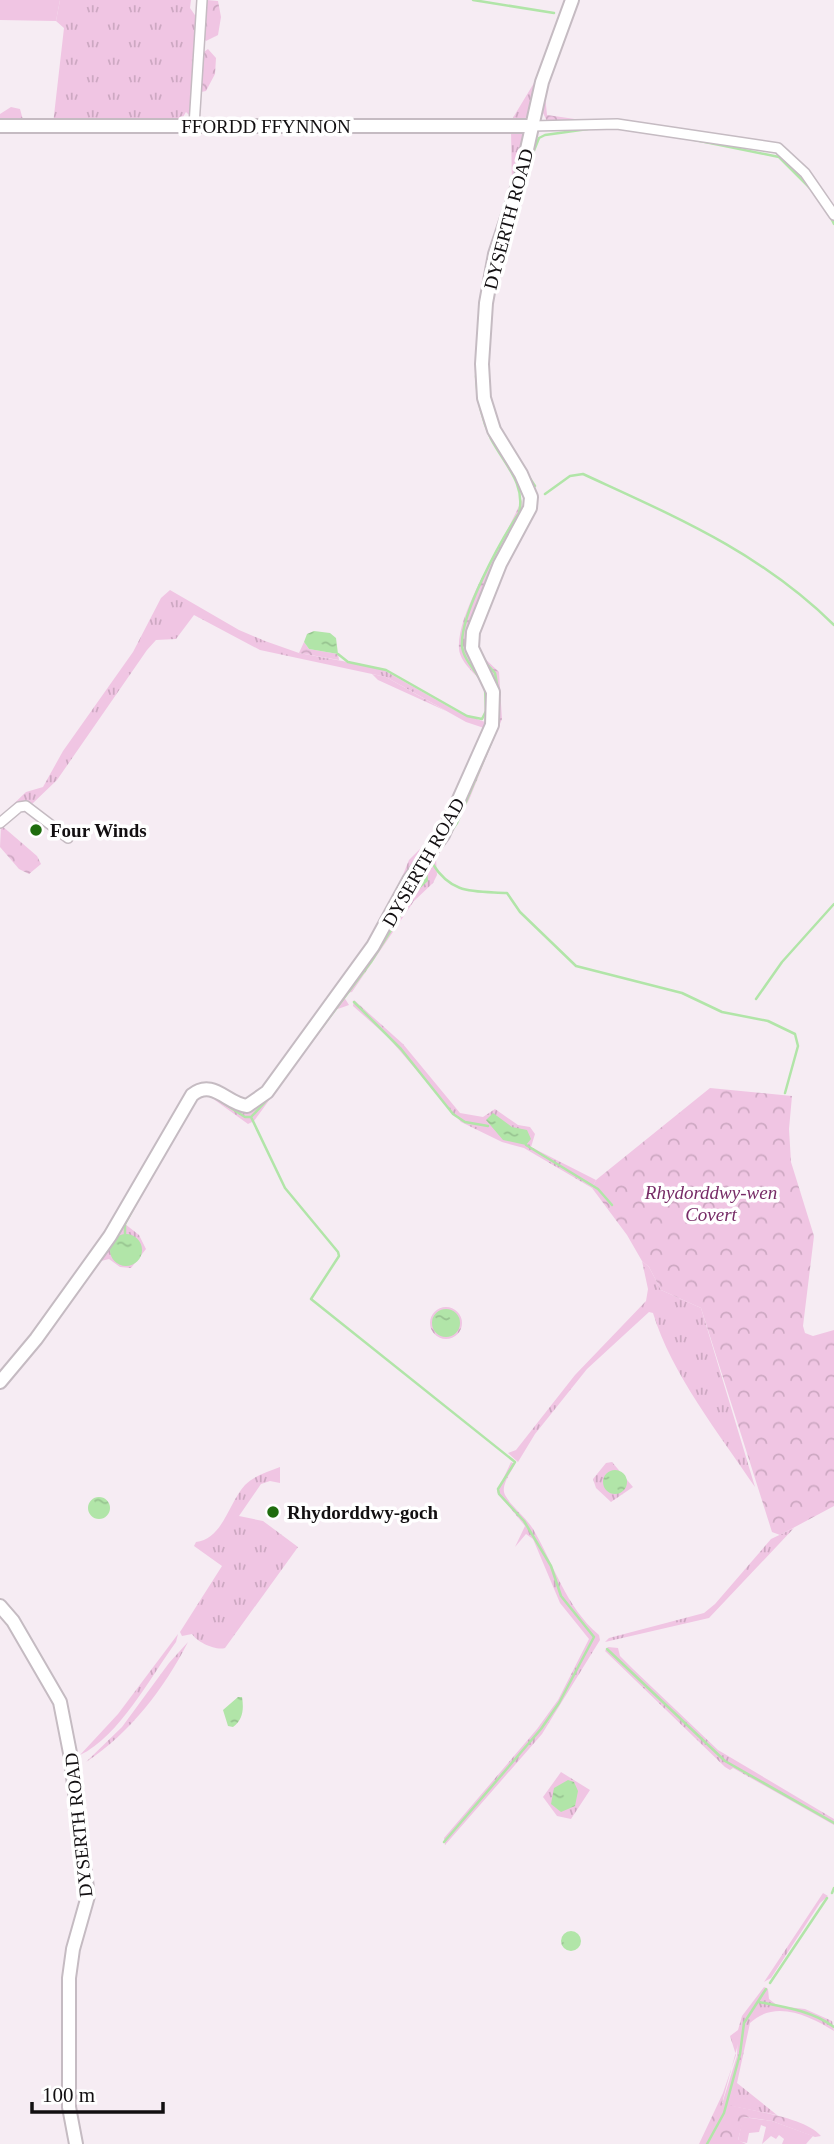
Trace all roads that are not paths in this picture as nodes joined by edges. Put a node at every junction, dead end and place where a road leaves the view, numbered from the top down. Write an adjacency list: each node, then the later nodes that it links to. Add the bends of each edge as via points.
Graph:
1 (202, 0): 4 (street)
2 (572, 0): 5 (main road, DYSERTH ROAD, via 542,82)
3 (0, 126): 4 (main road, FFORDD FFYNNON)
4 (194, 126): 5 (main road, FFORDD FFYNNON)
5 (532, 126): 6 (street, via 626,124 778,148 805,173); 9 (main road, DYSERTH ROAD, via 522,176 495,254 482,364 488,414 531,497 473,632 471,648 489,681 493,708 492,725 474,771 443,835 408,880 373,946 267,1092 247,1107 212,1089 192,1095 104,1246)
6 (834, 215)
7 (0, 823): 8 (street, via 26,806)
8 (68, 838)
9 (0, 1382)
10 (0, 1606): 11 (main road, DYSERTH ROAD, via 60,1702 71,1753 88,1896 69,1978 69,2107)
11 (76, 2144)

